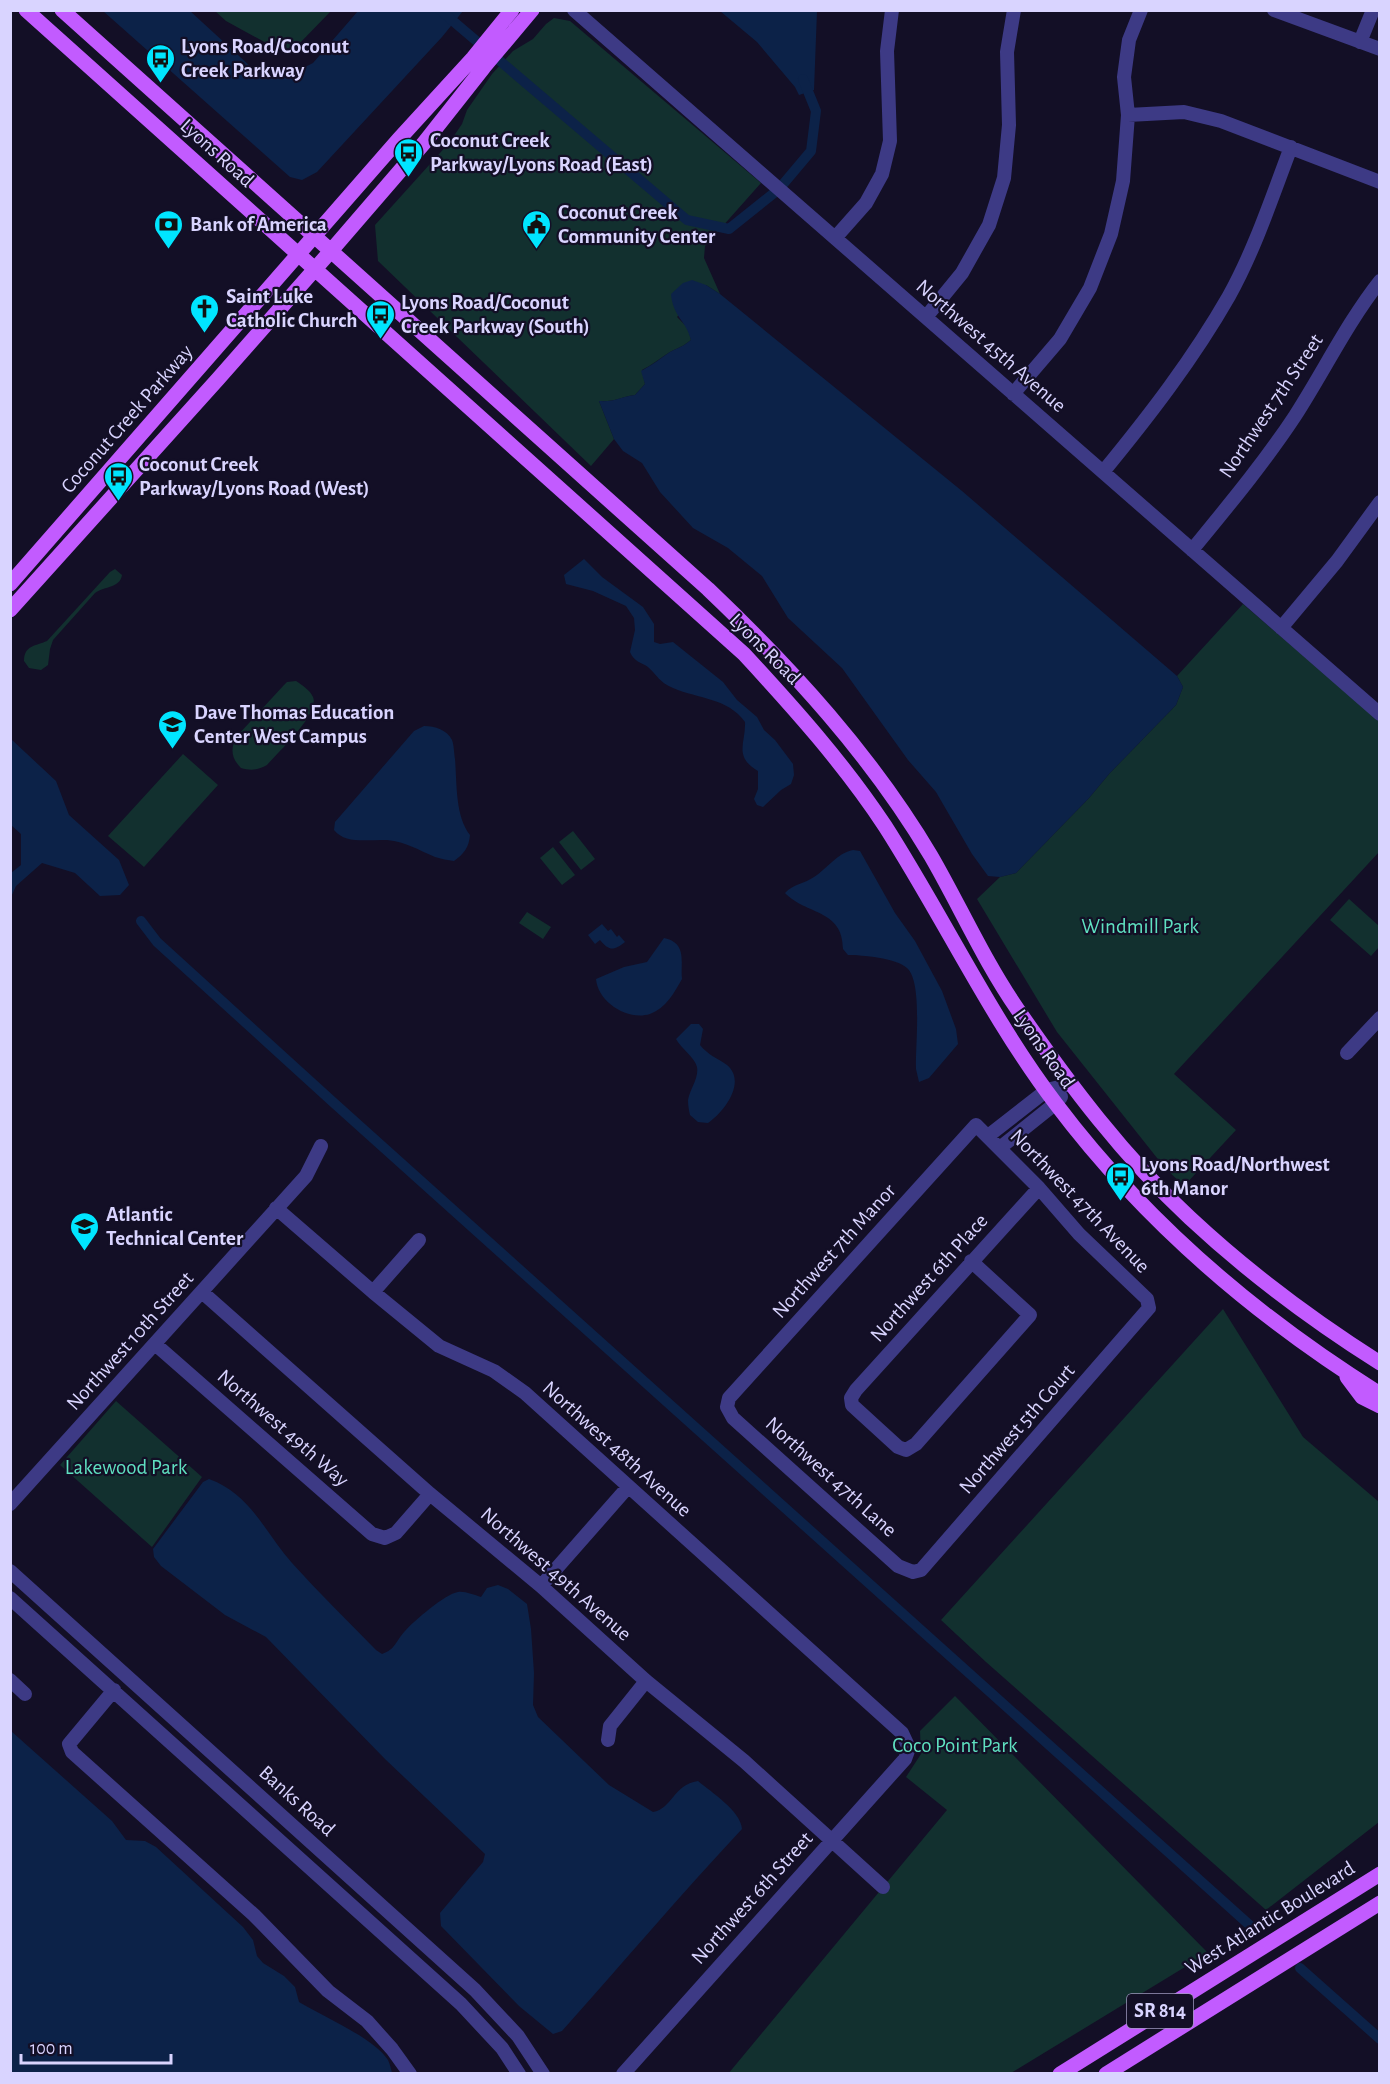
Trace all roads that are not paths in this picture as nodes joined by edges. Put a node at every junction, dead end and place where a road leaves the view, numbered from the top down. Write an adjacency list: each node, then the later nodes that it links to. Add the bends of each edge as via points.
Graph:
1 (27, 10): 21 (main road, Lyons Road)
2 (62, 10): 18 (main road, Lyons Road)
3 (512, 10): 11 (main road, Coconut Creek Parkway)
4 (532, 10): 11 (main road, Coconut Creek Parkway)
5 (574, 10): 19 (street, Northwest 45th Avenue)
6 (892, 10): 19 (street, via 887,51 890,141 882,174 866,203)
7 (1014, 10): 24 (street, via 1007,52 1009,125 1004,178 989,225 962,273)
8 (1141, 10): 15 (street, via 1129,40 1124,77)
9 (1274, 10): 12 (street)
10 (1373, 10): 12 (street)
11 (501, 35): 14 (main road, Coconut Creek Parkway)
12 (1360, 42): 13 (street)
13 (1380, 50)
14 (478, 62): 18 (main road, Coconut Creek Parkway, via 399,139); 20 (main road, Coconut Creek Parkway, via 424,142)
15 (1128, 114): 16 (street, via 1184,112); 25 (street, via 1123,181 1111,234 1090,288 1060,339)
16 (1291, 147): 17 (street); 26 (street, via 1264,220 1230,294 1159,404)
17 (1380, 182)
18 (314, 237): 20 (main road, Lyons Road); 21 (main road, Coconut Creek Parkway)
19 (835, 238): 24 (street, Northwest 45th Avenue)
20 (330, 252): 22 (main road, Coconut Creek Parkway); 35 (main road, Lyons Road, via 708,589 810,692 864,757 905,816 1016,1007)
21 (299, 254): 22 (main road, Lyons Road); 29 (main road, Coconut Creek Parkway)
22 (315, 268): 30 (main road, Coconut Creek Parkway); 36 (main road, Lyons Road, via 744,654 786,699 883,824 993,1013)
23 (1380, 280): 28 (street, Northwest 7th Street, via 1256,472)
24 (926, 317): 25 (street, Northwest 45th Avenue)
25 (1013, 394): 26 (street, Northwest 45th Avenue)
26 (1103, 472): 28 (street, Northwest 45th Avenue)
27 (1380, 502): 31 (street)
28 (1192, 550): 31 (street, Northwest 45th Avenue)
29 (10, 584)
30 (10, 610)
31 (1281, 628): 32 (street, Northwest 45th Avenue)
32 (1380, 714)
33 (1380, 1018): 34 (street)
34 (1347, 1053)
35 (1071, 1084): 36 (street); 49 (main road, Lyons Road, via 1129,1155 1189,1217 1260,1280)
36 (1051, 1097): 38 (street); 40 (street); 50 (main road, Lyons Road, via 1116,1177 1198,1260 1266,1316)
37 (976, 1125): 38 (street, Northwest 47th Avenue); 53 (street, Northwest 7th Manor, via 729,1398)
38 (988, 1136): 40 (street, Northwest 47th Avenue)
39 (321, 1146): 42 (street, Northwest 10th Street, via 306,1176)
40 (1001, 1148): 41 (street, Northwest 47th Avenue)
41 (1040, 1188): 44 (street, Northwest 6th Place); 47 (street, Northwest 47th Avenue, via 1079,1234 1147,1299)
42 (276, 1208): 45 (street, Northwest 10th Street); 46 (street, Northwest 48th Avenue)
43 (419, 1240): 46 (street)
44 (971, 1261): 44 (street, Northwest 6th Place, via 1030,1315 916,1444 906,1450 898,1448 852,1406 851,1398)
45 (202, 1292): 48 (street, Northwest 10th Street); 55 (street, Northwest 49th Avenue)
46 (373, 1292): 54 (street, Northwest 48th Avenue, via 440,1346 494,1371 525,1393)
47 (1149, 1308): 58 (street, Northwest 5th Court, via 921,1570)
48 (155, 1344): 55 (street, Northwest 49th Way, via 372,1534 385,1538 396,1533); 56 (street, Northwest 10th Street)
49 (1380, 1364)
50 (1344, 1372): 51 (main road, Lyons Road); 52 (main road, via 1362,1397)
51 (1380, 1394)
52 (1380, 1406)
53 (727, 1407): 58 (street, Northwest 47th Lane, via 733,1418 898,1566)
54 (628, 1487): 59 (street); 66 (street, Northwest 48th Avenue, via 902,1733)
55 (429, 1494): 59 (street, Northwest 49th Avenue)
56 (10, 1504)
57 (10, 1571): 74 (street, Banks Road, via 420,1939)
58 (913, 1572)
59 (541, 1586): 62 (street, Northwest 49th Avenue)
60 (10, 1598): 63 (street, Banks Road)
61 (10, 1680): 64 (street)
62 (646, 1681): 65 (street, via 610,1726); 67 (street, Northwest 49th Avenue, via 744,1761)
63 (114, 1690): 72 (street, Banks Road); 75 (street, via 69,1744 72,1752 254,1915 328,1991 367,2021)
64 (25, 1694)
65 (608, 1740)
66 (909, 1748): 67 (street, Northwest 6th Street, via 904,1759)
67 (832, 1841): 69 (street, Northwest 49th Avenue); 78 (street, Northwest 6th Street)
68 (1380, 1874): 71 (main road, West Atlantic Boulevard / SR 814)
69 (882, 1887)
70 (1380, 1903): 73 (main road, SR 814)
71 (1236, 1964): 73 (main road); 79 (main road, West Atlantic Boulevard / SR 814)
72 (421, 1967): 74 (street, via 434,1964); 76 (street, Banks Road, via 461,2004)
73 (1249, 1984): 80 (main road, SR 814)
74 (508, 2026): 77 (street, Banks Road)
75 (410, 2073)
76 (519, 2073)
77 (543, 2073)
78 (623, 2073)
79 (1060, 2073)
80 (1106, 2073)

